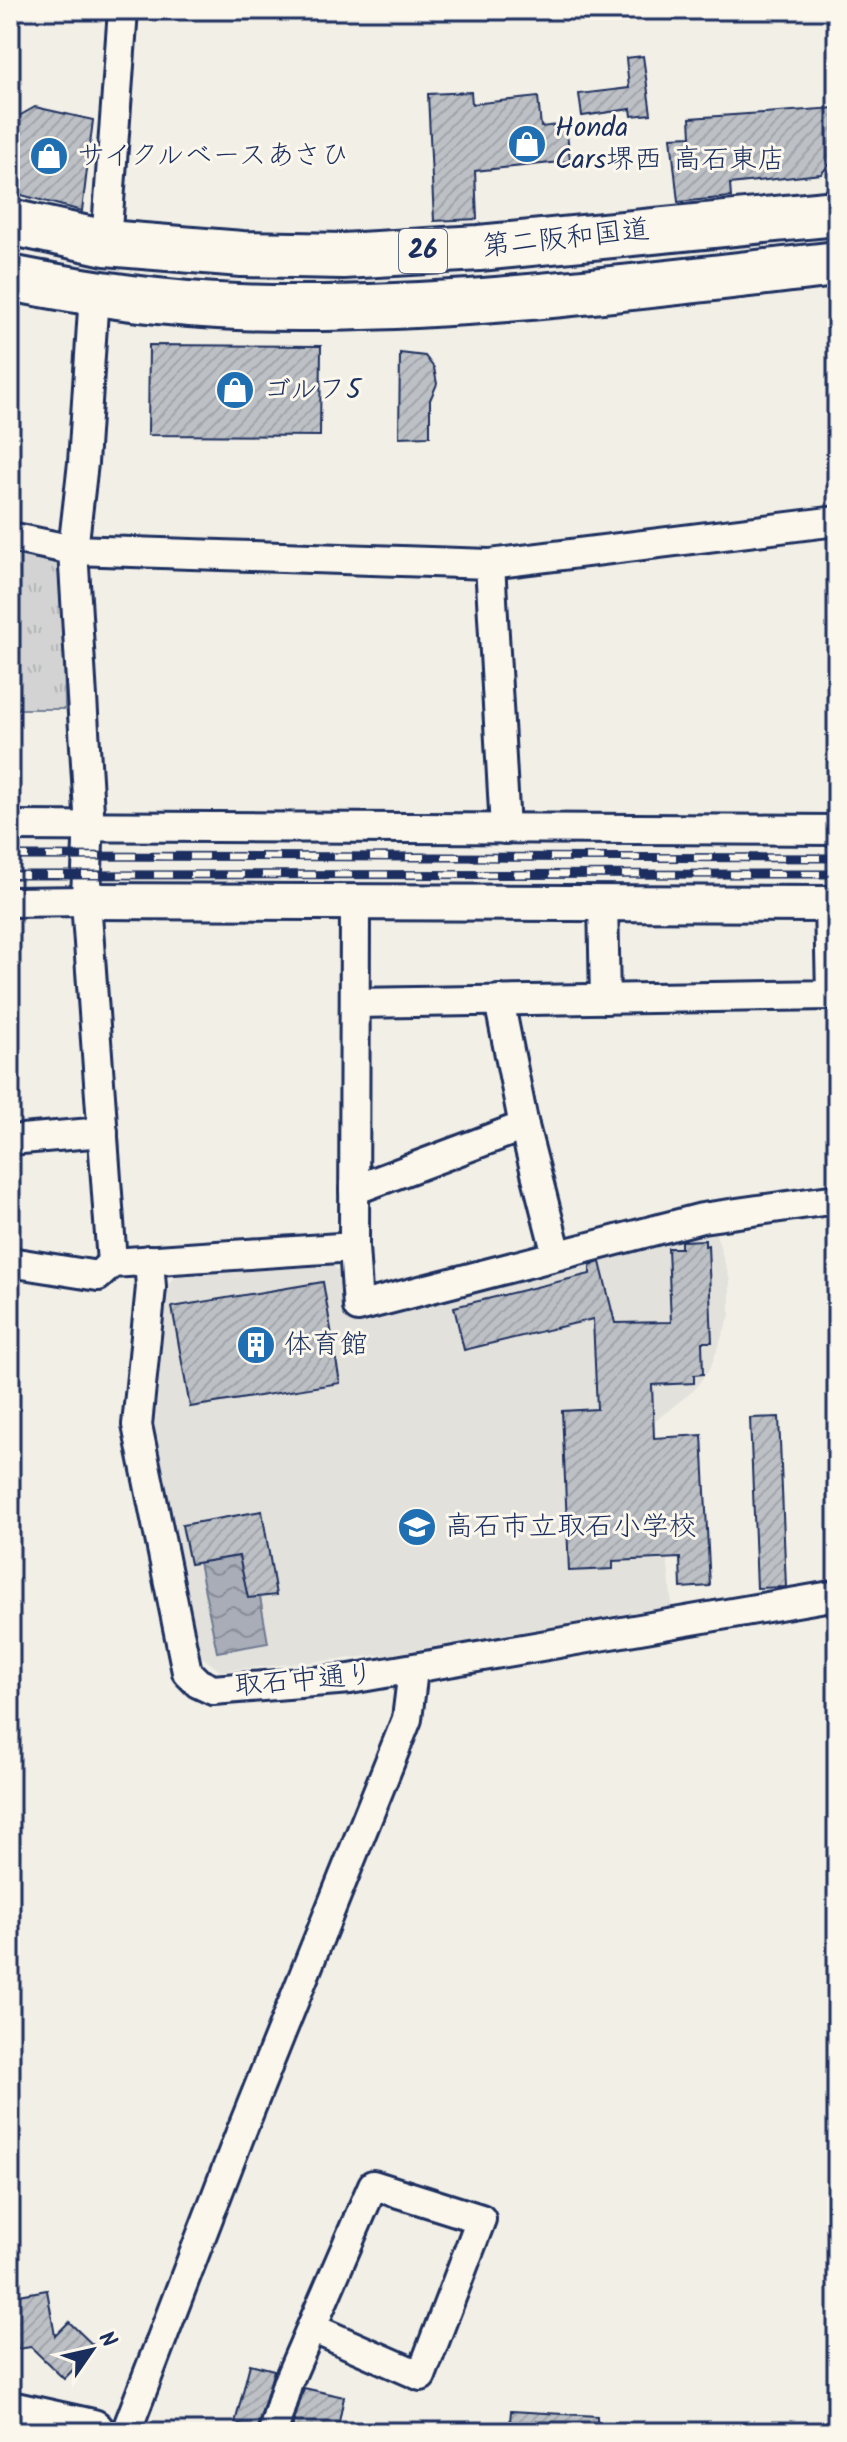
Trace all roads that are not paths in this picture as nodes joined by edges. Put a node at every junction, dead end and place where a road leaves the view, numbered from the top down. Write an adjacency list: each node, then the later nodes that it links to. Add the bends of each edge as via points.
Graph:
1 (123, 10): 4 (street)
2 (837, 213): 4 (main road, 第二阪和国道 / 26, via 343,256)
3 (10, 222): 4 (main road, 第二阪和国道 / 26)
4 (106, 243)
5 (837, 264): 7 (main road, 第二阪和国道 / 26, via 485,300 341,308 237,307)
6 (10, 278): 7 (main road, 第二阪和国道 / 26)
7 (94, 294): 10 (street)
8 (837, 521): 11 (street)
9 (10, 537): 10 (street)
10 (73, 550): 11 (street); 13 (street)
11 (490, 564): 14 (street)
12 (10, 826): 13 (street)
13 (86, 827): 14 (street); 17 (street)
14 (505, 829): 15 (street)
15 (837, 830)
16 (355, 900): 17 (street); 19 (street); 23 (street)
17 (86, 901): 18 (street); 25 (street)
18 (10, 902)
19 (603, 902): 20 (street); 21 (street)
20 (833, 904): 21 (street, via 831,995)
21 (605, 999): 22 (street)
22 (499, 1000): 23 (street); 24 (street)
23 (355, 1003): 27 (street)
24 (524, 1126): 27 (street); 30 (street)
25 (103, 1132): 26 (street); 33 (street)
26 (10, 1140)
27 (354, 1190): 29 (street)
28 (837, 1199): 30 (street, via 702,1218)
29 (354, 1247): 30 (street, via 358,1307); 31 (street)
30 (557, 1255)
31 (149, 1260): 33 (street); 35 (street, 取石中通り, via 137,1425 187,1672 213,1690)
32 (10, 1262): 33 (street, via 98,1276)
33 (112, 1263)
34 (837, 1595): 35 (street, 取石中通り, via 452,1659)
35 (413, 1670): 39 (street, via 407,1719)
36 (312, 2328): 36 (street, via 421,2376 481,2219 373,2185); 40 (street)
37 (10, 2414): 38 (main road)
38 (92, 2432)
39 (126, 2432)
40 (273, 2432)

